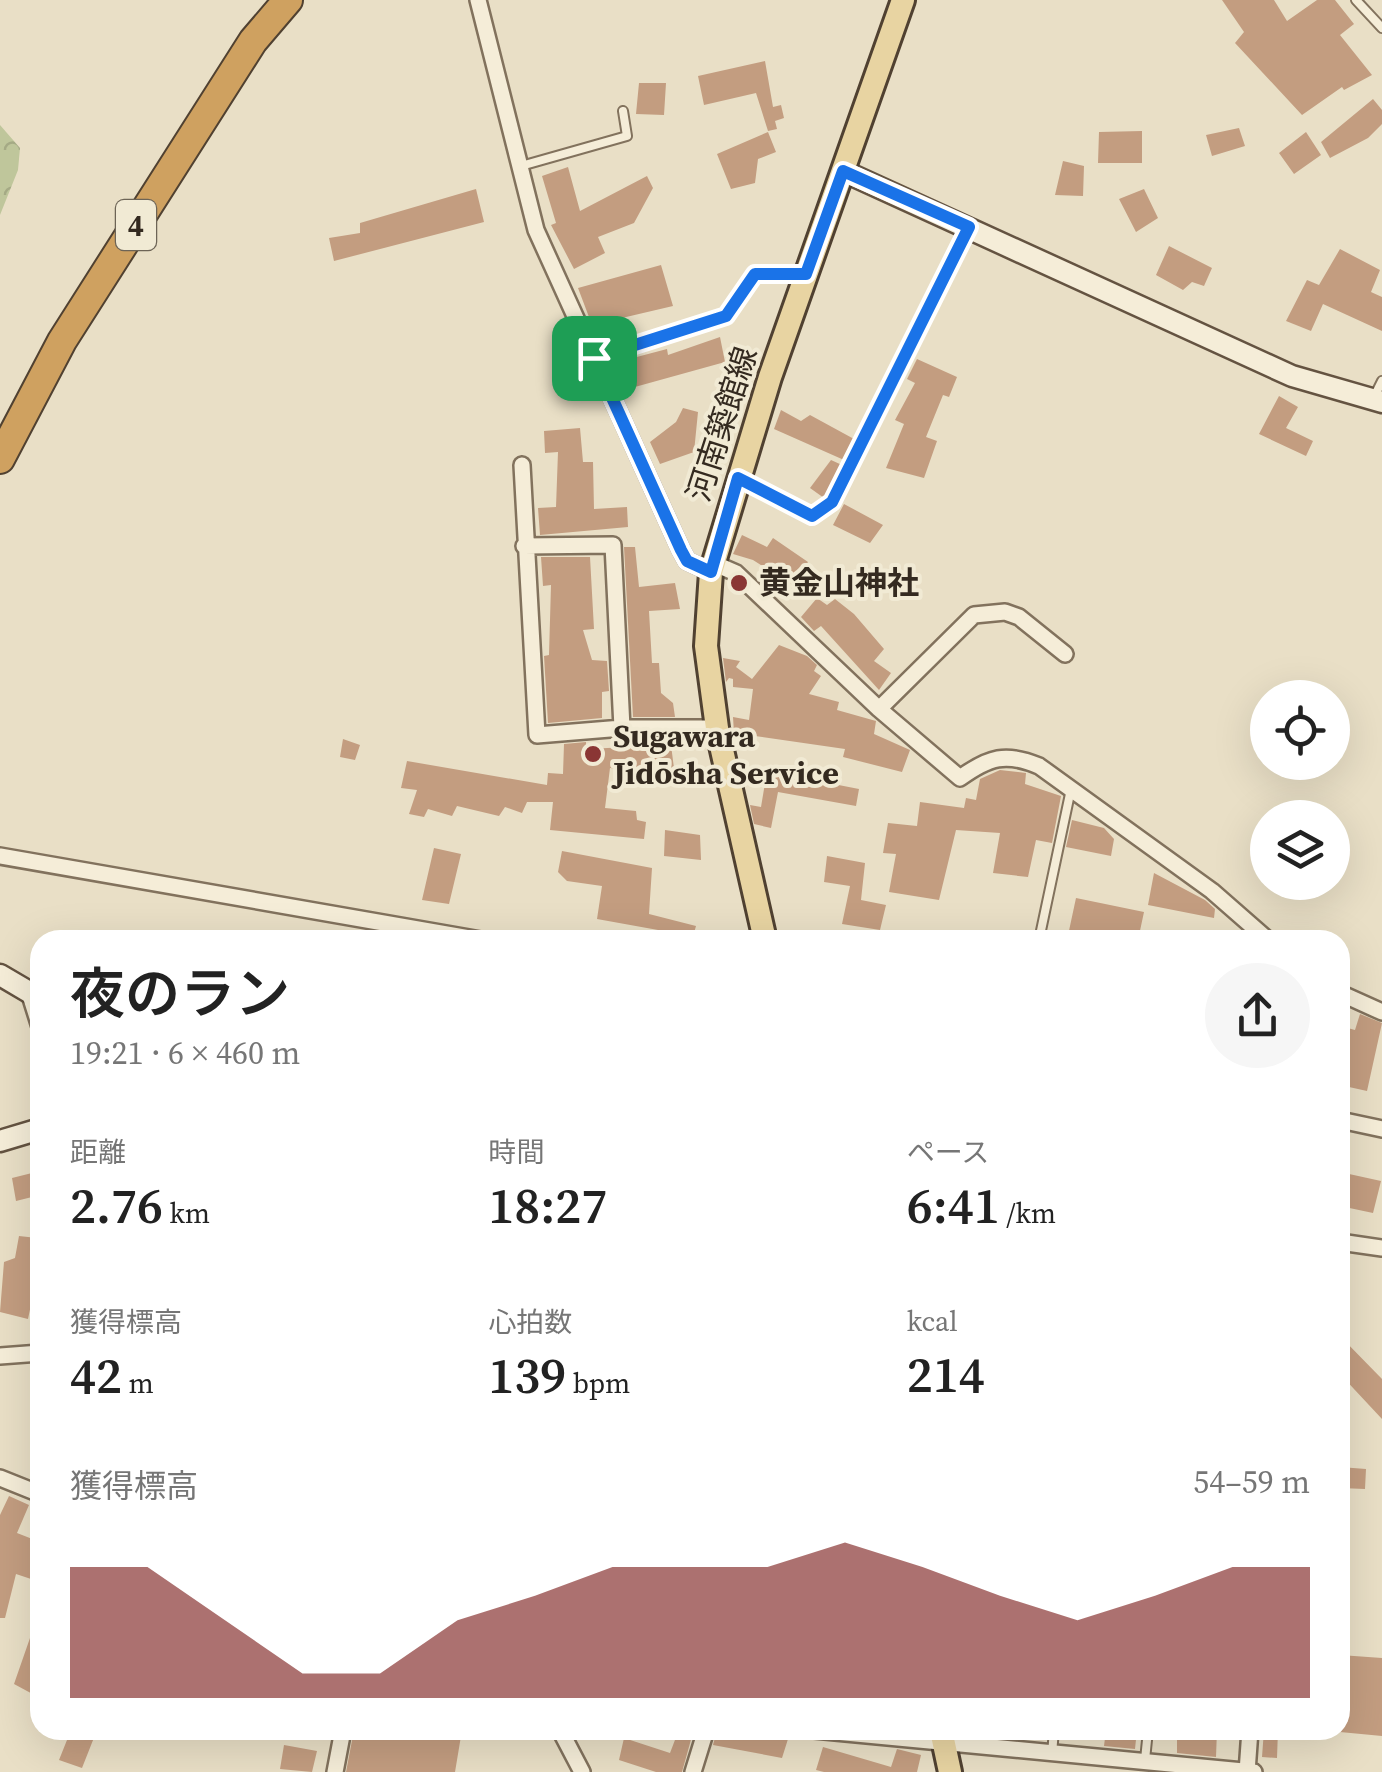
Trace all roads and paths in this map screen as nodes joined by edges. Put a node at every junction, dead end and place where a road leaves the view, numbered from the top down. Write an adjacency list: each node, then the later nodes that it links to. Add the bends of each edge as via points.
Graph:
1 (288, 0): 13 (highway, 4, via 253,41 62,341)
2 (478, 0): 7 (street)
3 (903, 0): 8 (main road, 河南築館線)
4 (1356, 0): 5 (lane)
5 (1382, 28)
6 (623, 111): 7 (lane, via 627,136)
7 (520, 166): 11 (street, via 536,230)
8 (843, 171): 9 (street); 10 (main road, 河南築館線)
9 (969, 227): 12 (street, via 1292,376); 15 (lane, via 832,502 812,516)
10 (806, 274): 11 (lane, via 755,274 726,316); 15 (main road, 河南築館線)
11 (594, 358): 17 (street, via 687,561)
12 (1379, 394)
13 (0, 459)
14 (522, 465): 16 (street)
15 (738, 478): 17 (main road, 河南築館線)
16 (524, 546): 20 (street, via 613,545); 20 (street, via 537,735)
17 (712, 568): 19 (street, via 736,573); 21 (main road, 河南築館線, via 706,646)
18 (1065, 654): 19 (street, via 1019,617 974,615)
19 (879, 708): 22 (street, via 960,778 987,758 1014,756)
20 (622, 728): 21 (street)
21 (717, 728): 25 (main road, 河南築館線)
22 (1071, 790): 26 (lane); 27 (street)
23 (0, 856): 24 (street)
24 (384, 930)
25 (763, 930)
26 (1041, 930)
27 (1257, 930)
28 (0, 974): 29 (street)
29 (29, 992): 30 (street)
30 (30, 995)
31 (1350, 998): 32 (street)
32 (1382, 1012)
33 (1350, 1122): 34 (street)
34 (1382, 1128)
35 (30, 1131): 36 (street)
36 (0, 1140)
37 (1350, 1243): 38 (street)
38 (1382, 1248)
39 (30, 1353): 40 (street)
40 (0, 1356)
41 (0, 1478): 42 (street)
42 (30, 1490)
43 (341, 1740): 53 (street)
44 (565, 1740): 54 (street)
45 (703, 1740): 55 (street)
46 (944, 1740): 56 (main road)
47 (962, 1740): 51 (street)
48 (1053, 1740): 51 (lane)
49 (1147, 1740): 52 (lane)
50 (1250, 1740): 57 (street)
51 (1052, 1754): 52 (street)
52 (1144, 1762): 57 (street)
53 (335, 1772)
54 (582, 1772)
55 (693, 1772)
56 (950, 1772)
57 (1250, 1772)

